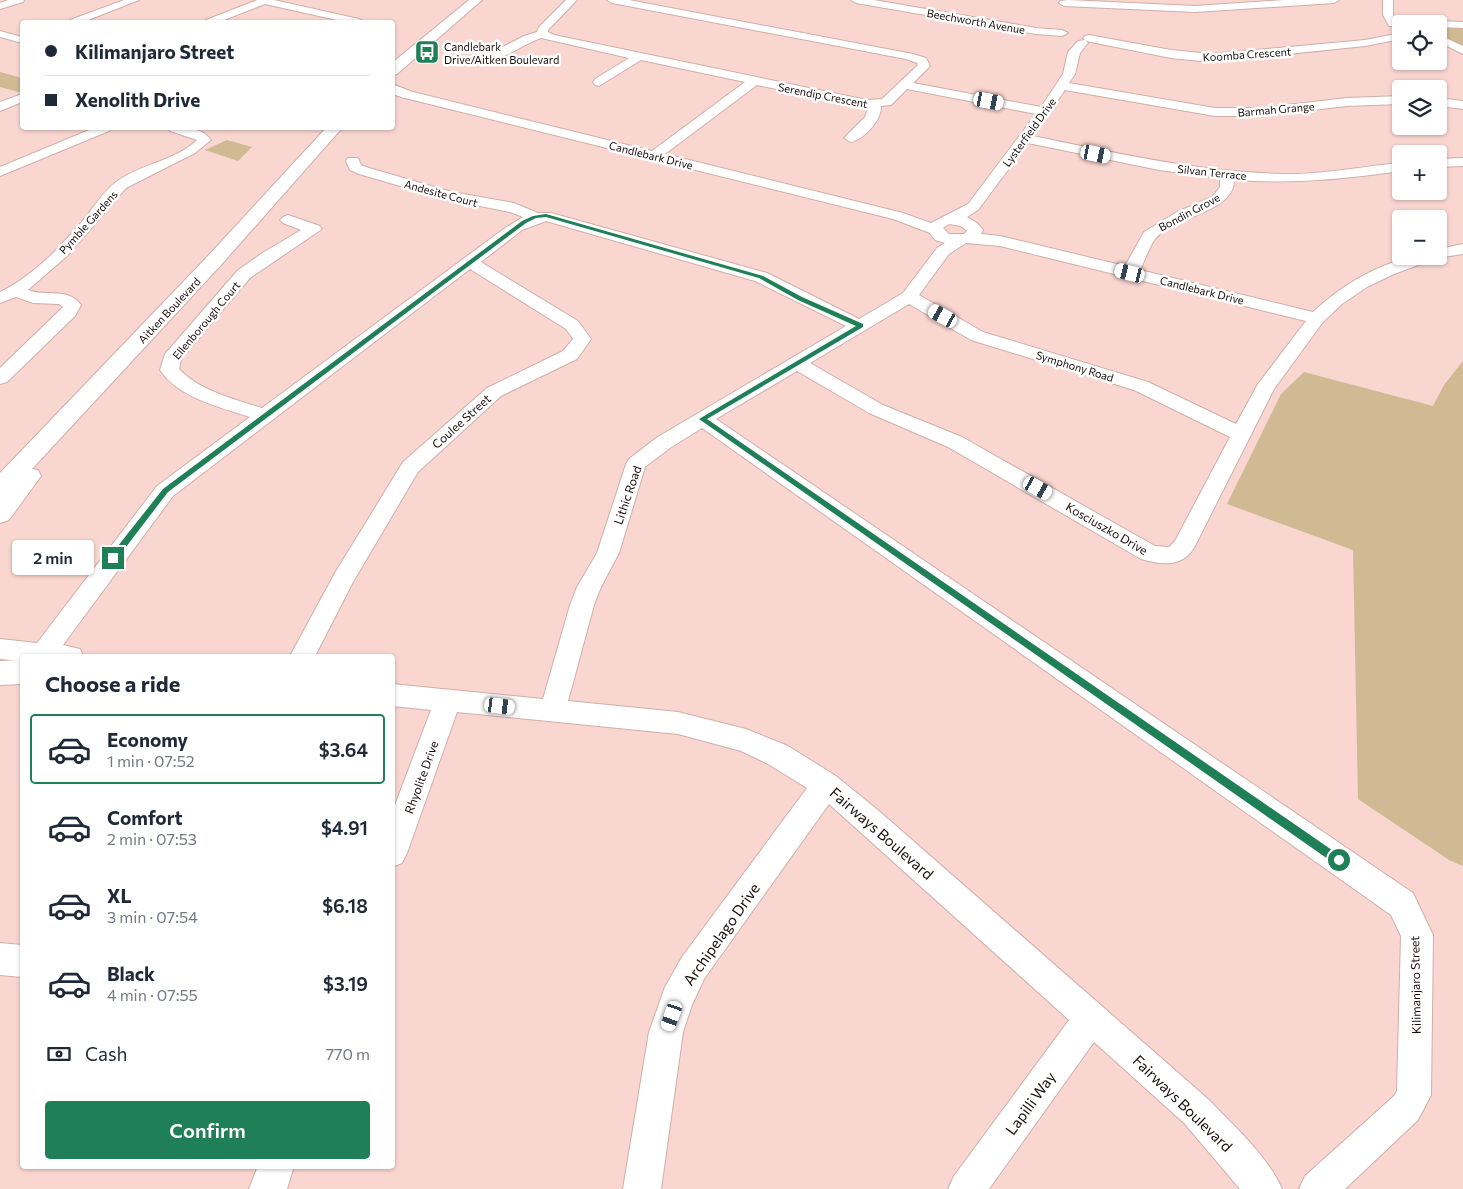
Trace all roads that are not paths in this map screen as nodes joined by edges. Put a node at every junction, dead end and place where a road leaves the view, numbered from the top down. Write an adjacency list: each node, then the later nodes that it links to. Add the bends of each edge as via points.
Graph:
1 (19, 0): 11 (street)
2 (134, 0): 12 (street)
3 (476, 0): 18 (main road)
4 (572, 0): 21 (street, via 543,29)
5 (612, 0): 32 (street, Serendip Crescent, via 922,61 924,66)
6 (856, 0): 22 (street, Beechworth Avenue)
7 (1334, 0): 9 (street, via 1195,9)
8 (265, 1): 13 (street); 14 (street)
9 (1063, 2): 22 (street)
10 (1386, 3): 15 (street)
11 (0, 6)
12 (79, 20)
13 (215, 20)
14 (350, 20)
15 (1392, 21)
16 (1447, 25): 17 (street)
17 (1463, 25)
18 (438, 30): 28 (main road); 29 (main road, via 419,54)
19 (1392, 32): 22 (street, Koomba Crescent, via 1365,43 1211,58 1171,54)
20 (0, 34): 23 (street)
21 (542, 34): 26 (street, Serendip Crescent); 27 (street)
22 (1074, 35): 33 (street, Lysterfield Drive, via 1070,69)
23 (20, 39)
24 (1447, 43): 25 (street)
25 (1463, 51)
26 (638, 57): 30 (street, Serendip Crescent); 31 (street)
27 (491, 58)
28 (395, 68)
29 (395, 75)
30 (754, 81): 38 (street, Serendip Crescent); 47 (street)
31 (599, 82)
32 (904, 85): 38 (street, Serendip Crescent, via 886,102); 41 (street)
33 (1062, 86): 36 (street, Barmah Grange, via 1216,112 1262,112); 41 (street, Lysterfield Drive)
34 (397, 92): 47 (street, Candlebark Drive)
35 (20, 99): 40 (street)
36 (1392, 100)
37 (1447, 103): 39 (street)
38 (874, 105): 45 (street, via 874,116)
39 (1463, 105)
40 (0, 107)
41 (1044, 112): 46 (street, Lysterfield Drive)
42 (99, 130): 52 (street)
43 (182, 130): 64 (street, Pymble Gardens, via 200,135 204,140 195,148 121,185 73,240)
44 (330, 130): 71 (main road, Aitken Boulevard, via 214,261)
45 (851, 138)
46 (1024, 138): 53 (street, Silvan Terrace, via 1154,165); 54 (street, Lysterfield Drive)
47 (654, 156): 57 (street, Candlebark Drive, via 898,216)
48 (353, 161): 55 (street, Andesite Court, via 355,167 364,171 450,196 514,208)
49 (1463, 162): 50 (street)
50 (1447, 163)
51 (1392, 168): 53 (street, Silvan Terrace, via 1295,178)
52 (0, 172)
53 (1227, 175): 63 (street, Bondin Grove, via 1227,188 1217,200 1174,219 1150,235)
54 (973, 207): 57 (street, Lysterfield Drive); 58 (street, Lysterfield Drive)
55 (535, 217): 61 (street); 67 (street, Andesite Court, via 546,216 761,277)
56 (288, 220): 70 (street, Ellenborough Court, via 314,229 244,274 172,358 169,370 175,378 196,390)
57 (942, 231): 58 (street, Lithic Road); 58 (street, Candlebark Drive); 65 (street, Lithic Road)
58 (968, 233): 63 (street, Candlebark Drive)
59 (1463, 249): 60 (street)
60 (1447, 252)
61 (470, 262): 70 (street); 79 (street, Coulee Street, via 572,325 582,339 570,355 494,392 410,468 343,579)
62 (1403, 265): 66 (street, Kosciuszko Drive, via 1361,283)
63 (1130, 273): 66 (street, Candlebark Drive)
64 (8, 294): 69 (street, via 63,299 70,302 72,308)
65 (909, 298): 67 (street, Lithic Road); 73 (street, Symphony Road, via 977,336 1140,386)
66 (1317, 318): 73 (street, Kosciuszko Drive, via 1265,388)
67 (860, 326): 68 (street, Lithic Road)
68 (796, 363): 72 (street, Lithic Road); 73 (street, Kosciuszko Drive, via 876,409 955,442 1135,546 1165,556 1176,554 1184,546)
69 (0, 378)
70 (265, 416): 77 (street, via 165,490)
71 (66, 418): 74 (main road, Aitken Boulevard); 75 (main road, via 37,465)
72 (702, 419): 86 (street, Lithic Road, via 636,464 608,553 582,605); 97 (street, Kilimanjaro Street, via 1402,904 1416,935 1414,1095 1406,1108)
73 (1240, 434)
74 (0, 488)
75 (0, 514)
76 (0, 649): 77 (street)
77 (44, 652): 78 (street)
78 (58, 654)
79 (304, 654)
80 (0, 669): 81 (street)
81 (20, 671)
82 (20, 671): 83 (main road)
83 (0, 673)
84 (395, 694): 85 (street, Fairways Boulevard)
85 (448, 700): 86 (street, Fairways Boulevard); 88 (street, Rhyolite Drive)
86 (552, 712): 87 (street, Fairways Boulevard, via 678,723 710,730 778,755)
87 (826, 785): 91 (street, Fairways Boulevard); 94 (street, Archipelago Drive, via 693,968 677,999 666,1032)
88 (395, 845)
89 (0, 959): 90 (street)
90 (20, 961)
91 (1092, 1017): 95 (street, Lapilli Way); 96 (street, Fairways Boulevard, via 1196,1111)
92 (275, 1169): 93 (street)
93 (268, 1189)
94 (642, 1189)
95 (967, 1189)
96 (1263, 1189)
97 (1318, 1189)

